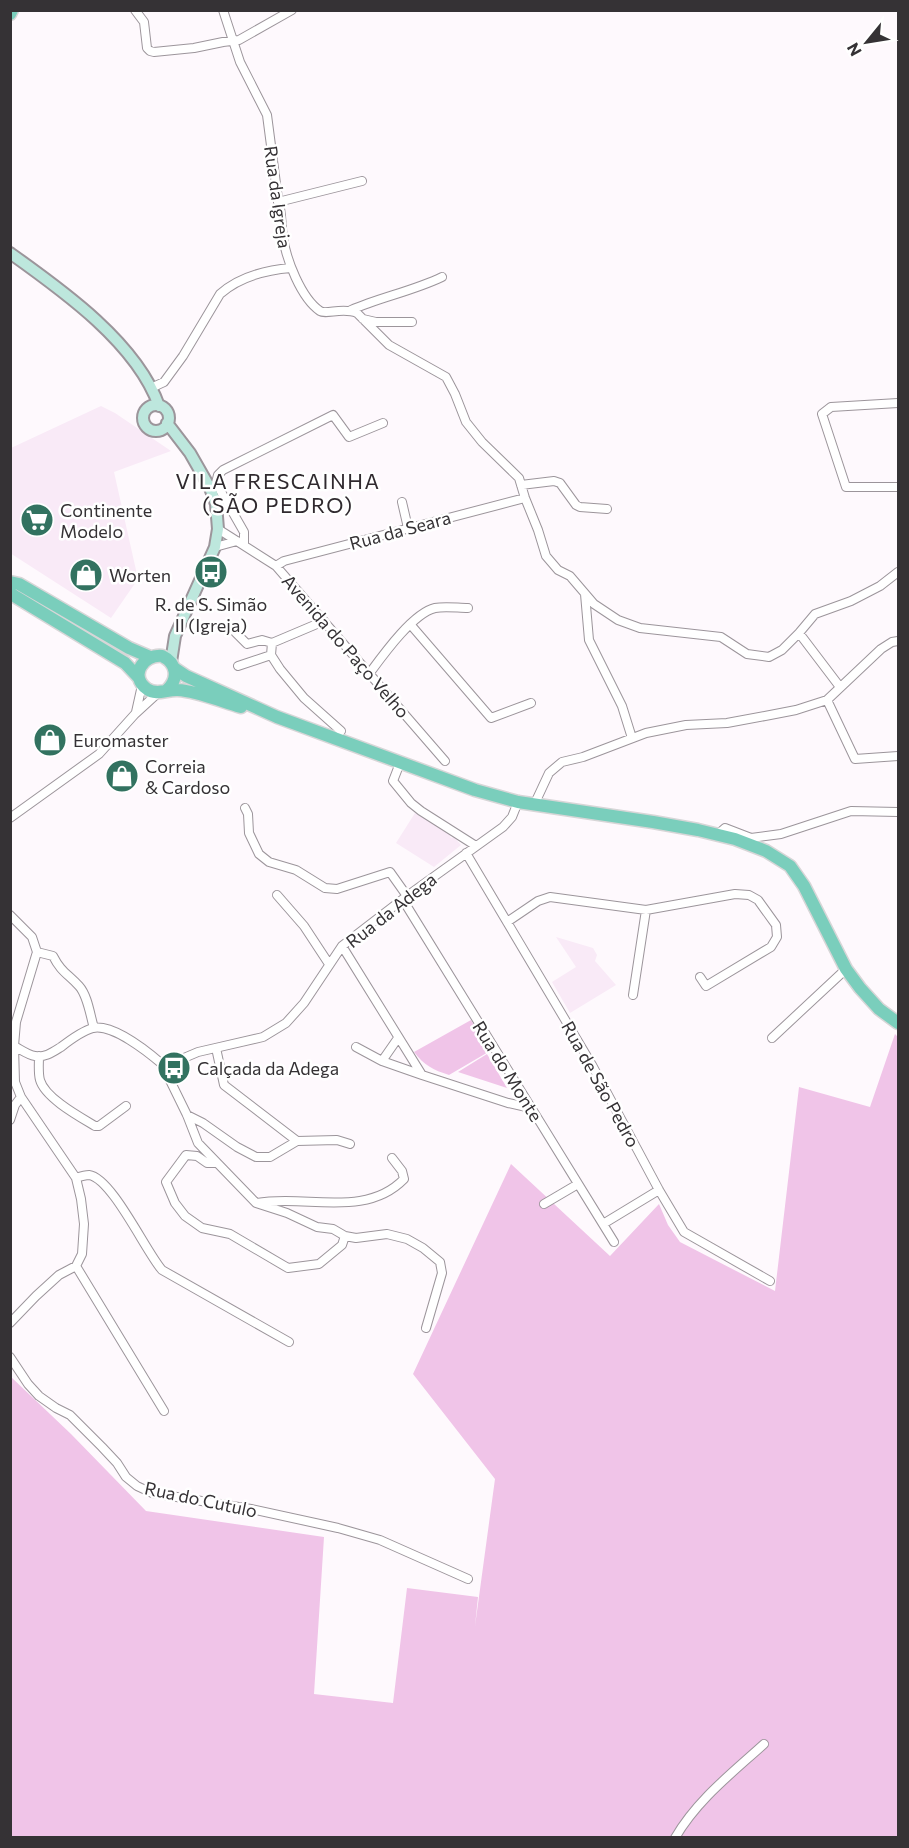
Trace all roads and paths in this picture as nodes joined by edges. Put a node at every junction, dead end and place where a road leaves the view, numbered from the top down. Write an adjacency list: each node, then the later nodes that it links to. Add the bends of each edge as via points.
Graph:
1 (135, 10): 4 (street, via 144,22 150,51)
2 (223, 10): 4 (street, Rua da Igreja)
3 (292, 10): 4 (street)
4 (234, 41): 6 (street, Rua da Igreja, via 240,62 267,115)
5 (362, 181): 6 (street)
6 (278, 202): 8 (street, Rua da Igreja)
7 (10, 253): 13 (main road, via 57,286 109,333)
8 (291, 268): 10 (street, via 321,312); 13 (street, Rua da Igreja, via 258,273 228,286 164,382)
9 (442, 277): 10 (street)
10 (351, 310): 11 (street)
11 (362, 318): 12 (street); 20 (street, via 389,345 446,377 466,422 519,478)
12 (412, 322)
13 (151, 388): 15 (main road)
14 (898, 403): 21 (street, via 831,407 822,414 846,487)
15 (153, 407): 16 (main road, via 167,412); 18 (main road, via 143,415 144,423)
16 (167, 423): 18 (main road); 19 (main road)
17 (383, 423): 27 (street, via 348,437 333,415 223,470 216,483 244,532)
18 (158, 430): 19 (main road)
19 (181, 439): 26 (main road, via 210,488)
20 (521, 485): 22 (street); 24 (street, via 554,481 560,483 576,505)
21 (898, 487)
22 (525, 498): 25 (street, Rua da Seara); 32 (street, via 546,556)
23 (402, 502): 25 (street)
24 (607, 509)
25 (408, 528): 29 (street, Rua da Seara)
26 (218, 529): 27 (street, Avenida do Paço Velho); 28 (main road)
27 (240, 543): 28 (street); 29 (street, Avenida do Paço Velho)
28 (215, 547): 38 (main road)
29 (276, 566): 34 (street, Avenida do Paço Velho)
30 (898, 572): 37 (street, via 852,601 815,614)
31 (13, 588): 42 (main road); 46 (main road, via 125,663)
32 (585, 594): 37 (street, via 618,620 640,628 721,637 747,654 758,656 769,657 782,650); 54 (street, via 589,640 622,706)
33 (468, 608): 35 (street, via 435,608)
34 (324, 621): 40 (street); 45 (street, Avenida do Paço Velho)
35 (410, 624): 45 (street); 50 (street, via 491,718)
36 (227, 629): 40 (street, via 247,644)
37 (800, 633): 47 (street)
38 (176, 636): 42 (main road); 43 (main road)
39 (898, 641): 47 (street, via 881,649)
40 (272, 642): 41 (street)
41 (271, 656): 44 (street); 53 (street, via 304,698)
42 (153, 657): 43 (main road, via 162,656); 46 (main road, via 141,666)
43 (173, 665): 48 (main road, via 175,680); 52 (main road, via 186,676)
44 (238, 666)
45 (369, 674): 56 (street, Avenida do Paço Velho)
46 (141, 682): 48 (main road, via 150,691); 51 (street)
47 (840, 687): 49 (street)
48 (163, 691): 51 (street); 52 (main road, via 181,690)
49 (827, 700): 54 (street, via 796,710 727,723 686,725); 55 (street, via 855,759)
50 (531, 703)
51 (135, 714): 62 (street, via 94,758)
52 (277, 717): 57 (main road)
53 (341, 731)
54 (632, 738): 59 (street, via 562,762 549,773)
55 (898, 756)
56 (445, 762)
57 (400, 763): 58 (main road); 64 (street, via 393,781 411,803)
58 (518, 802): 59 (main road); 64 (street, Rua da Adega, via 503,827)
59 (535, 803): 63 (main road)
60 (245, 808): 67 (street, Rua do Monte, via 249,833 259,854 269,862 296,870 325,888 337,889 390,872)
61 (898, 812): 63 (street, via 851,811 781,834 751,838 725,828)
62 (10, 818)
63 (717, 835): 74 (main road, via 766,851 789,866 804,886)
64 (476, 846): 65 (street, Rua da Adega)
65 (466, 853): 67 (street, Rua da Adega); 70 (street, Rua de São Pedro)
66 (277, 895): 73 (street)
67 (405, 898): 71 (street, Rua da Adega); 90 (street, Rua do Monte)
68 (646, 910): 70 (street, via 550,897); 75 (street, via 735,894 758,900 776,925 777,937 771,947 706,987); 76 (street)
69 (10, 915): 72 (street, via 32,937)
70 (507, 922): 99 (street, Rua de São Pedro, via 592,1065)
71 (342, 946): 73 (street, Rua da Adega); 79 (street)
72 (37, 952): 78 (street, via 53,956 78,985); 81 (street, via 16,1022)
73 (329, 964): 83 (street, Rua da Adega, via 286,1023 263,1037)
74 (846, 969): 77 (main road, via 879,1009); 80 (street)
75 (700, 977)
76 (633, 995)
77 (898, 1023)
78 (94, 1028): 84 (street, via 46,1056); 86 (street, via 125,1038)
79 (398, 1038): 85 (street); 87 (street)
80 (772, 1038)
81 (14, 1046): 84 (street); 88 (street, via 15,1082)
82 (356, 1047): 85 (street)
83 (216, 1048): 86 (street, Rua da Adega); 93 (street, via 224,1084)
84 (39, 1056): 89 (street, via 41,1084 65,1108 95,1126)
85 (382, 1061): 87 (street)
86 (162, 1064): 91 (street)
87 (422, 1075): 90 (street)
88 (21, 1097): 92 (street); 97 (street)
89 (126, 1106)
90 (531, 1108): 98 (street, Rua do Monte)
91 (187, 1114): 93 (street, via 256,1157 270,1157); 96 (street, via 198,1143)
92 (10, 1120)
93 (297, 1141): 94 (street)
94 (350, 1143)
95 (392, 1158): 100 (street, via 404,1179 394,1189 368,1200)
96 (217, 1163): 100 (street); 103 (street, via 186,1155 166,1182 180,1210 202,1228 230,1234 288,1268 319,1264 342,1245)
97 (75, 1178): 105 (street, via 84,1224 82,1254); 109 (street, via 90,1175 102,1182 162,1270)
98 (578, 1184): 101 (street); 102 (street, Rua do Monte)
99 (659, 1190): 102 (street); 106 (street, Rua de São Pedro, via 684,1232)
100 (256, 1203): 103 (street)
101 (544, 1204)
102 (603, 1224): 104 (street, Rua do Monte)
103 (345, 1236): 108 (street, via 387,1234 407,1239 440,1262 442,1273)
104 (614, 1242)
105 (76, 1266): 107 (street, via 59,1275); 111 (street)
106 (770, 1281)
107 (10, 1323)
108 (426, 1328)
109 (289, 1342)
110 (10, 1357): 112 (street, Rua do Cutulo, via 39,1396 70,1415 136,1486 152,1493 338,1528 380,1540)
111 (164, 1411)
112 (468, 1579)
113 (764, 1744): 114 (street, via 692,1811)
114 (675, 1838)

